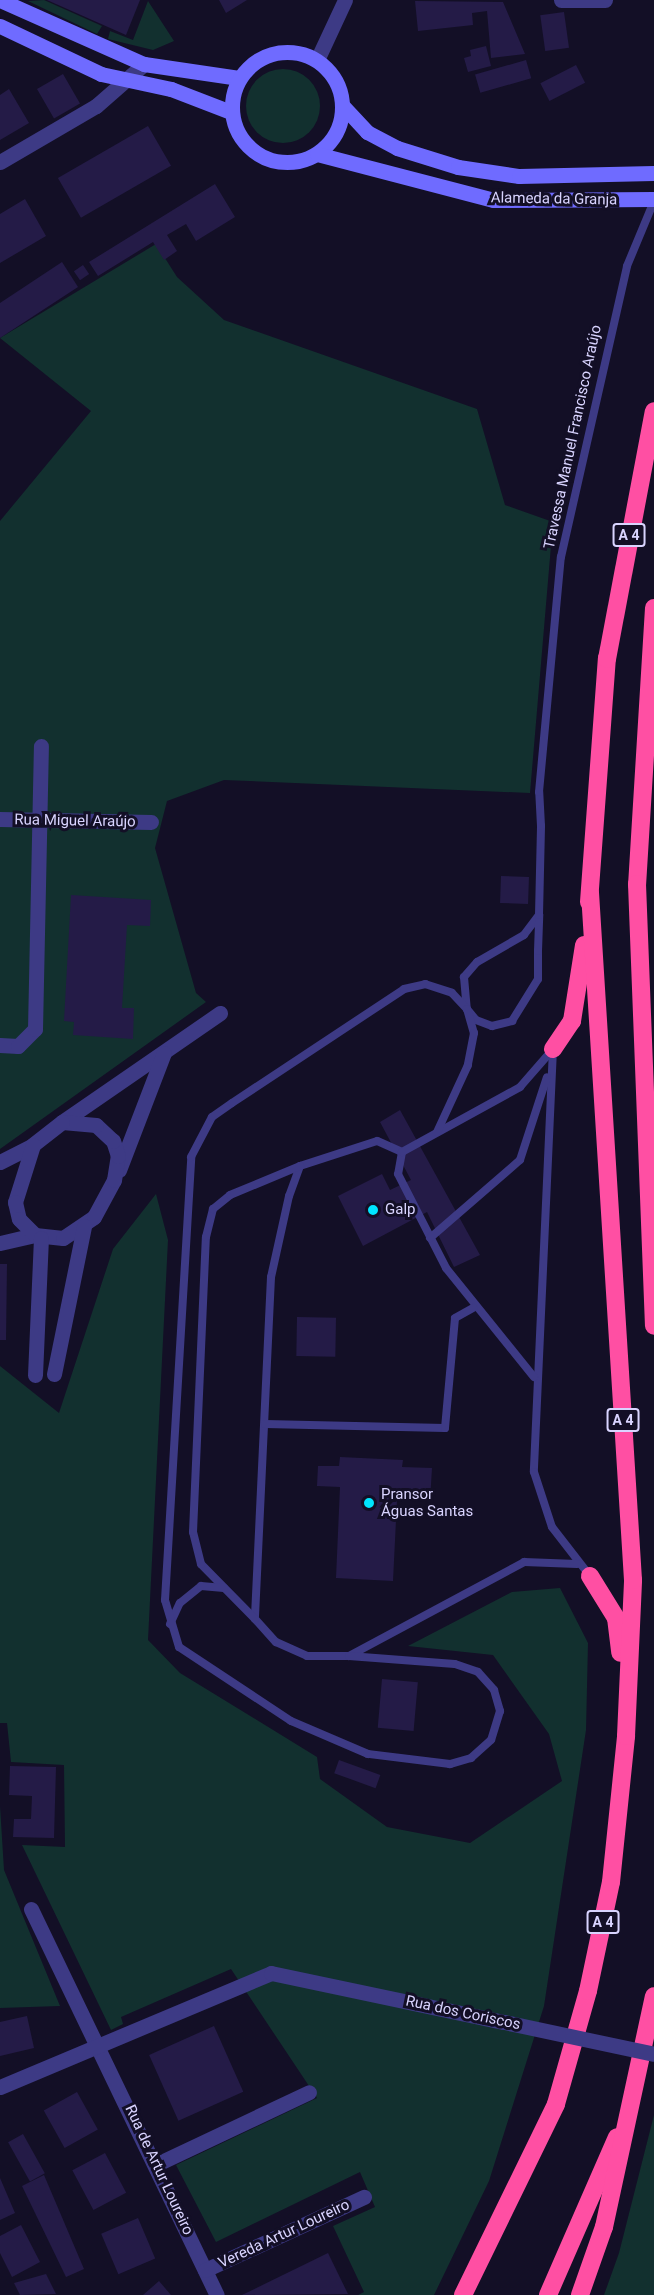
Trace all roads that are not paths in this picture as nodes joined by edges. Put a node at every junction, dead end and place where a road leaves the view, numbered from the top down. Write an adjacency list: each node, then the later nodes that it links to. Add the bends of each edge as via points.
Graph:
1 (0, 0): 7 (street)
2 (345, 0): 6 (street)
3 (561, 0): 4 (street)
4 (605, 0)
5 (0, 26): 9 (street)
6 (317, 60): 8 (street, via 301,53 266,55); 10 (street, Alameda da Granja, via 339,87)
7 (144, 64): 8 (street); 9 (street)
8 (239, 78): 11 (street)
9 (126, 81): 11 (street, via 171,89); 13 (street, via 96,106)
10 (342, 105): 12 (street, via 340,124); 14 (street, Alameda da Granja, via 368,132 397,148 467,169 519,176)
11 (231, 112): 12 (street, via 236,131 262,157 290,162)
12 (317, 154): 15 (street, Alameda da Granja, via 460,195 519,201)
13 (0, 162)
14 (654, 173)
15 (654, 200): 25 (lane, Travessa Manuel Francisco Araújo, via 627,266 568,510 550,630 539,792)
16 (654, 411): 24 (highway, A 4, via 606,670)
17 (654, 608): 19 (highway)
18 (654, 675): 19 (highway)
19 (648, 702): 43 (highway, via 637,884)
20 (41, 746): 22 (street)
21 (0, 819): 22 (street, Rua Miguel Araújo)
22 (41, 820): 23 (street, Rua Miguel Araújo); 28 (street, via 35,1029 18,1046)
23 (151, 822)
24 (590, 892): 29 (highway, via 579,996 572,1021); 53 (highway, A 4, via 633,1580)
25 (539, 915): 26 (lane, via 524,935 477,962 464,977); 26 (lane, Travessa Manuel Francisco Araújo, via 538,979 525,1005 512,1021 492,1026)
26 (466, 1009): 32 (lane, via 474,1034 468,1065); 51 (lane, Travessa Manuel Francisco Araújo, via 452,993 425,984 404,989 232,1103 200,1133 190,1169 165,1600)
27 (220, 1013): 30 (street)
28 (0, 1045)
29 (553, 1050): 32 (lane, via 520,1087); 40 (lane, via 520,1160); 46 (lane)
30 (165, 1051): 31 (street); 37 (street)
31 (62, 1122): 33 (street); 37 (street, via 87,1120 105,1131 118,1156)
32 (437, 1132): 34 (lane)
33 (33, 1145): 35 (street); 39 (street, via 15,1202 19,1219)
34 (402, 1152): 36 (lane, Travessa Manuel Francisco Araújo, via 377,1141); 40 (lane, via 398,1174)
35 (0, 1162)
36 (300, 1166): 47 (lane, via 278,1233); 49 (lane, Travessa Manuel Francisco Araújo, via 230,1195 213,1209 206,1237 193,1532 201,1564)
37 (116, 1175): 38 (street, via 106,1200)
38 (84, 1226): 39 (street, via 63,1238); 44 (street)
39 (38, 1237): 41 (street); 45 (street)
40 (430, 1238): 42 (lane)
41 (0, 1243)
42 (473, 1308): 46 (lane); 47 (lane, via 455,1318 445,1428)
43 (654, 1326)
44 (54, 1374)
45 (35, 1375)
46 (534, 1377): 48 (lane, via 534,1472 552,1527)
47 (264, 1424): 50 (lane)
48 (584, 1570): 52 (lane, via 524,1562); 53 (highway, via 616,1618 619,1712)
49 (224, 1587): 50 (lane, Travessa Manuel Francisco Araújo); 51 (lane, via 201,1586 180,1603)
50 (255, 1618): 52 (lane, Travessa Manuel Francisco Araújo, via 276,1642 307,1656)
51 (170, 1624): 52 (lane, Travessa Manuel Francisco Araújo, via 179,1647 282,1715 368,1754 450,1764 471,1758 491,1740 500,1711 494,1690 478,1671 455,1664)
52 (349, 1656)
53 (626, 1736): 65 (highway, A 4, via 611,1882 588,1991 556,2104)
54 (31, 1909): 56 (street, Rua de Artur Loureiro)
55 (654, 1996): 60 (highway)
56 (99, 2046): 57 (street, Rua dos Coriscos, bridge, via 271,1973); 58 (street); 61 (street, Rua de Artur Loureiro)
57 (654, 2054)
58 (0, 2087)
59 (309, 2092): 61 (street)
60 (635, 2095): 66 (highway); 67 (highway, via 603,2227)
61 (157, 2164): 63 (street, Rua de Artur Loureiro)
62 (364, 2197): 63 (street, Vereda Artur Loureiro)
63 (205, 2270): 64 (street, Rua de Artur Loureiro)
64 (217, 2295)
65 (463, 2295)
66 (548, 2295)
67 (580, 2295)

